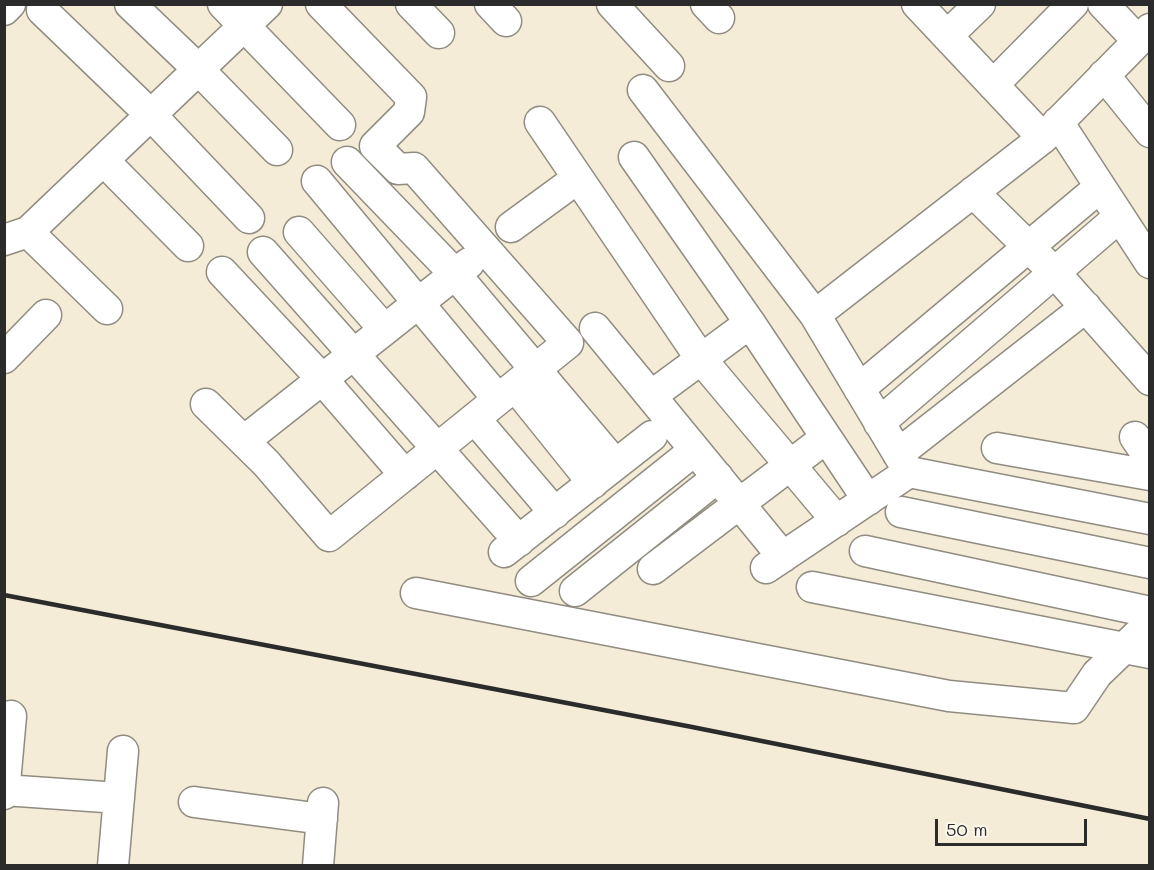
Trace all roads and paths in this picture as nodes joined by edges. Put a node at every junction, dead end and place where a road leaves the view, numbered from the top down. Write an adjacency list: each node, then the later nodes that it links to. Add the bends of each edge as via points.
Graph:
1 (10, 4): 12 (street)
2 (130, 4): 19 (street)
3 (223, 4): 14 (street)
4 (267, 4): 14 (street)
5 (321, 4): 43 (street, via 411,97 409,112 375,146 398,169 414,168)
6 (411, 4): 15 (street)
7 (612, 4): 18 (street)
8 (917, 4): 17 (street)
9 (980, 4): 17 (street)
10 (1073, 4): 21 (street)
11 (1103, 4): 16 (street)
12 (4, 10)
13 (42, 10): 23 (street)
14 (245, 26): 19 (street); 25 (street)
15 (439, 33)
16 (1144, 35): 20 (street)
17 (947, 36): 21 (street)
18 (669, 66)
19 (199, 70): 23 (street); 28 (street)
20 (1104, 75): 26 (street); 27 (street)
21 (993, 85): 26 (street)
22 (643, 90): 53 (street)
23 (151, 115): 30 (street); 36 (street)
24 (540, 122): 32 (street)
25 (340, 124)
26 (1050, 130): 34 (street); 35 (street)
27 (1149, 132)
28 (277, 150)
29 (634, 157): 54 (street)
30 (104, 161): 40 (street); 41 (street)
31 (347, 162): 47 (street)
32 (578, 178): 38 (street); 59 (street)
33 (318, 181): 49 (street)
34 (1100, 187): 37 (street); 42 (street)
35 (973, 192): 42 (street); 53 (street)
36 (249, 218)
37 (1119, 218): 45 (street); 48 (street)
38 (511, 227)
39 (300, 232): 55 (street)
40 (16, 236): 51 (street)
41 (188, 246)
42 (1029, 247): 48 (street); 63 (street)
43 (486, 250): 47 (street); 62 (street, via 568,343)
44 (263, 252): 57 (street)
45 (1149, 262)
46 (222, 272): 60 (street)
47 (455, 274): 49 (street); 62 (street)
48 (1056, 274): 50 (street); 67 (street)
49 (418, 303): 55 (street); 62 (street)
50 (1086, 307): 61 (street); 74 (street)
51 (107, 309)
52 (46, 315): 58 (street)
53 (815, 315): 63 (street)
54 (750, 323): 59 (street); 69 (street)
55 (384, 328): 57 (street)
56 (595, 328): 64 (street)
57 (355, 353): 60 (street); 72 (street)
58 (4, 358)
59 (701, 359): 64 (street); 75 (street)
60 (322, 379): 70 (street); 77 (street)
61 (1149, 380)
62 (517, 385): 66 (street); 76 (street)
63 (859, 389): 67 (street)
64 (651, 396): 73 (street)
65 (206, 404): 70 (street)
66 (475, 419): 72 (street); 83 (street)
67 (879, 423): 74 (street)
68 (652, 436): 76 (street)
69 (826, 438): 75 (street); 80 (street)
70 (244, 441): 77 (street, via 329,536)
71 (997, 448): 78 (street)
72 (437, 449): 77 (street); 83 (street, via 512,547)
73 (695, 450): 79 (street); 89 (street)
74 (903, 463): 80 (street); 84 (street)
75 (790, 465): 81 (street); 85 (street)
76 (604, 474): 83 (street)
77 (405, 475)
78 (1149, 475)
79 (718, 477): 81 (street); 91 (street)
80 (868, 500): 85 (street)
81 (739, 503): 85 (street, via 775,563); 88 (street)
82 (901, 512): 87 (street)
83 (555, 513)
84 (1149, 519)
85 (837, 520)
86 (865, 551): 93 (street)
87 (1149, 563)
88 (653, 569)
89 (531, 581)
90 (812, 587): 95 (street)
91 (575, 591)
92 (416, 593): 95 (street, via 949,696 1074,708 1097,674)
93 (1149, 612)
94 (1149, 623): 95 (street)
95 (1137, 650)
96 (10, 716): 98 (street)
97 (123, 751): 99 (street)
98 (5, 791): 99 (street)
99 (119, 798): 101 (street)
100 (194, 802): 102 (street, via 322,811)
101 (113, 866)
102 (318, 866)

